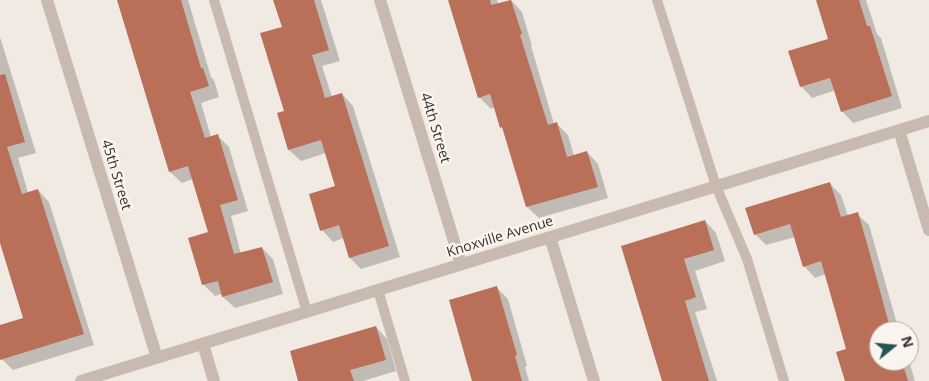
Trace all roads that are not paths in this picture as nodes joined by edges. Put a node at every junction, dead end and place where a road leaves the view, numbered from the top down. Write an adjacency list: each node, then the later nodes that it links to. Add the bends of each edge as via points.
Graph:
1 (47, 0): 14 (street, 45th Street)
2 (214, 0): 12 (lane)
3 (380, 0): 10 (street, 44th Street)
4 (658, 0): 7 (lane)
5 (929, 121): 6 (street, Knoxville Avenue)
6 (898, 130): 7 (street, Knoxville Avenue); 8 (street)
7 (716, 186): 9 (street, Knoxville Avenue); 19 (lane, via 746,259)
8 (929, 230)
9 (550, 237): 10 (street, Knoxville Avenue); 18 (street)
10 (461, 264): 11 (street, Knoxville Avenue)
11 (378, 290): 12 (street, Knoxville Avenue); 17 (lane)
12 (307, 312): 13 (street, Knoxville Avenue)
13 (203, 344): 14 (street, Knoxville Avenue); 16 (street)
14 (157, 358): 15 (street, Knoxville Avenue)
15 (81, 381)
16 (214, 381)
17 (405, 381)
18 (594, 381)
19 (784, 381)

